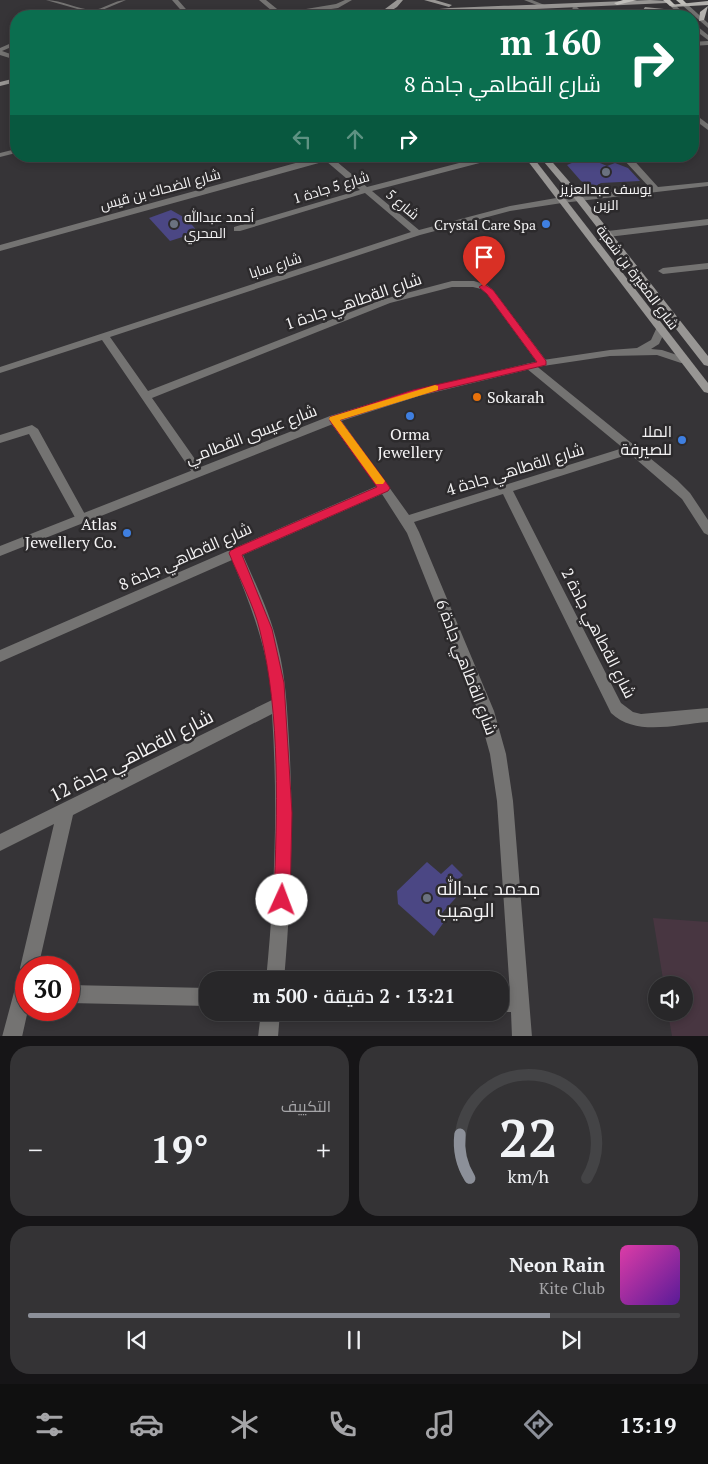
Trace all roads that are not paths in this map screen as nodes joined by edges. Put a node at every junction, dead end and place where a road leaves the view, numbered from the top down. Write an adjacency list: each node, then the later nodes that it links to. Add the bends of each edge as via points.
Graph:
1 (48, 0): 14 (street)
2 (71, 0): 14 (street)
3 (123, 0): 26 (street)
4 (176, 0): 27 (street)
5 (262, 0): 28 (street)
6 (348, 0): 29 (street, via 338,6)
7 (400, 0): 30 (main road)
8 (427, 0): 22 (main road)
9 (526, 0): 19 (street); 20 (street)
10 (634, 0): 15 (highway)
11 (696, 0): 13 (main road)
12 (668, 2): 13 (main road); 15 (main road); 21 (main road)
13 (681, 2): 16 (main road)
14 (62, 3): 25 (street)
15 (617, 3): 19 (main road)
16 (708, 3)
17 (410, 4): 31 (main road)
18 (420, 4): 32 (main road)
19 (544, 6): 20 (main road)
20 (518, 7): 22 (main road)
21 (602, 7): 23 (main road); 36 (main road)
22 (484, 8): 33 (main road)
23 (574, 8): 34 (main road); 35 (street)
24 (708, 8): 37 (main road, via 703,12)
25 (88, 10)
26 (100, 10)
27 (185, 10)
28 (275, 10)
29 (313, 10)
30 (390, 10)
31 (414, 10)
32 (426, 10)
33 (466, 10)
34 (523, 10)
35 (576, 10)
36 (656, 10)
37 (705, 23)
38 (701, 122): 39 (street)
39 (708, 128)
40 (308, 162): 55 (street, شارع الضحاك بن قيس)
41 (332, 162): 48 (street, شارع 5)
42 (473, 162): 48 (street, شارع 5 جادة 1)
43 (533, 162): 50 (main road, شارع المغيرة بن شعبة)
44 (548, 162): 49 (main road, شارع المغيرة بن شعبة)
45 (631, 162): 47 (street)
46 (708, 184): 47 (street)
47 (656, 190): 49 (street)
48 (366, 191): 52 (street, شارع 5 جادة 1); 53 (street, شارع 5)
49 (578, 197): 50 (street); 54 (main road, شارع المغيرة بن شعبة)
50 (562, 200): 53 (street, شارع سابا, via 510,209); 58 (main road, شارع المغيرة بن شعبة)
51 (708, 222): 54 (street)
52 (237, 229)
53 (416, 233): 59 (street, شارع سابا)
54 (608, 234): 62 (main road, شارع المغيرة بن شعبة)
55 (0, 248)
56 (708, 266): 57 (street)
57 (663, 271)
58 (661, 329): 60 (street, via 655,342); 61 (main road, شارع المغيرة بن شعبة)
59 (104, 336): 65 (street, شارع سابا); 67 (street)
60 (639, 351): 61 (street, شارع عيسى القطامي, via 668,354); 63 (street, شارع عيسى القطامي)
61 (685, 361): 66 (main road, شارع المغيرة بن شعبة)
62 (708, 362)
63 (543, 363): 64 (street, شارع عيسى القطامي); 67 (street, شارع الةطاهي جادة 1, via 490,292 474,284 452,284 387,301)
64 (530, 366): 68 (street, شارع عيسى القطامي, via 416,393); 70 (street)
65 (0, 370)
66 (708, 390)
67 (146, 396): 71 (street)
68 (334, 419): 71 (street, شارع عيسى القطامي); 72 (street, شارع الةطاهي جادة 6)
69 (0, 440): 74 (street, via 32,429)
70 (632, 449): 73 (street, شارع الةطاهي جادة 4); 76 (street, via 680,489)
71 (198, 472): 74 (street, شارع عيسى القطامي)
72 (384, 488): 75 (street, شارع الةطاهي جادة 6); 78 (street, شارع الةطاهي جادة 8)
73 (506, 489): 75 (street, شارع الةطاهي جادة 4); 81 (street, شارع الةطاهي جادة 2, via 616,708 632,720 641,721)
74 (81, 518): 77 (street, شارع عيسى القطامي)
75 (407, 520): 89 (street, شارع الةطاهي جادة 6, via 479,691 498,754 505,800)
76 (708, 530)
77 (0, 551)
78 (235, 553): 79 (street, شارع الةطاهي جادة 8); 80 (street, via 266,629 275,664)
79 (0, 656)
80 (279, 703): 82 (street, شارع الةطاهي جادة 12); 85 (street, via 284,774 284,855)
81 (708, 716)
82 (66, 809): 83 (street, شارع الةطاهي جادة 12); 84 (street)
83 (0, 843)
84 (32, 956)
85 (276, 971)
86 (80, 994): 87 (street)
87 (199, 997)
88 (509, 1003): 89 (street)
89 (519, 1003): 94 (street, شارع الةطاهي جادة 6)
90 (16, 1021): 92 (street)
91 (270, 1021): 93 (street)
92 (12, 1036)
93 (268, 1036)
94 (522, 1036)

